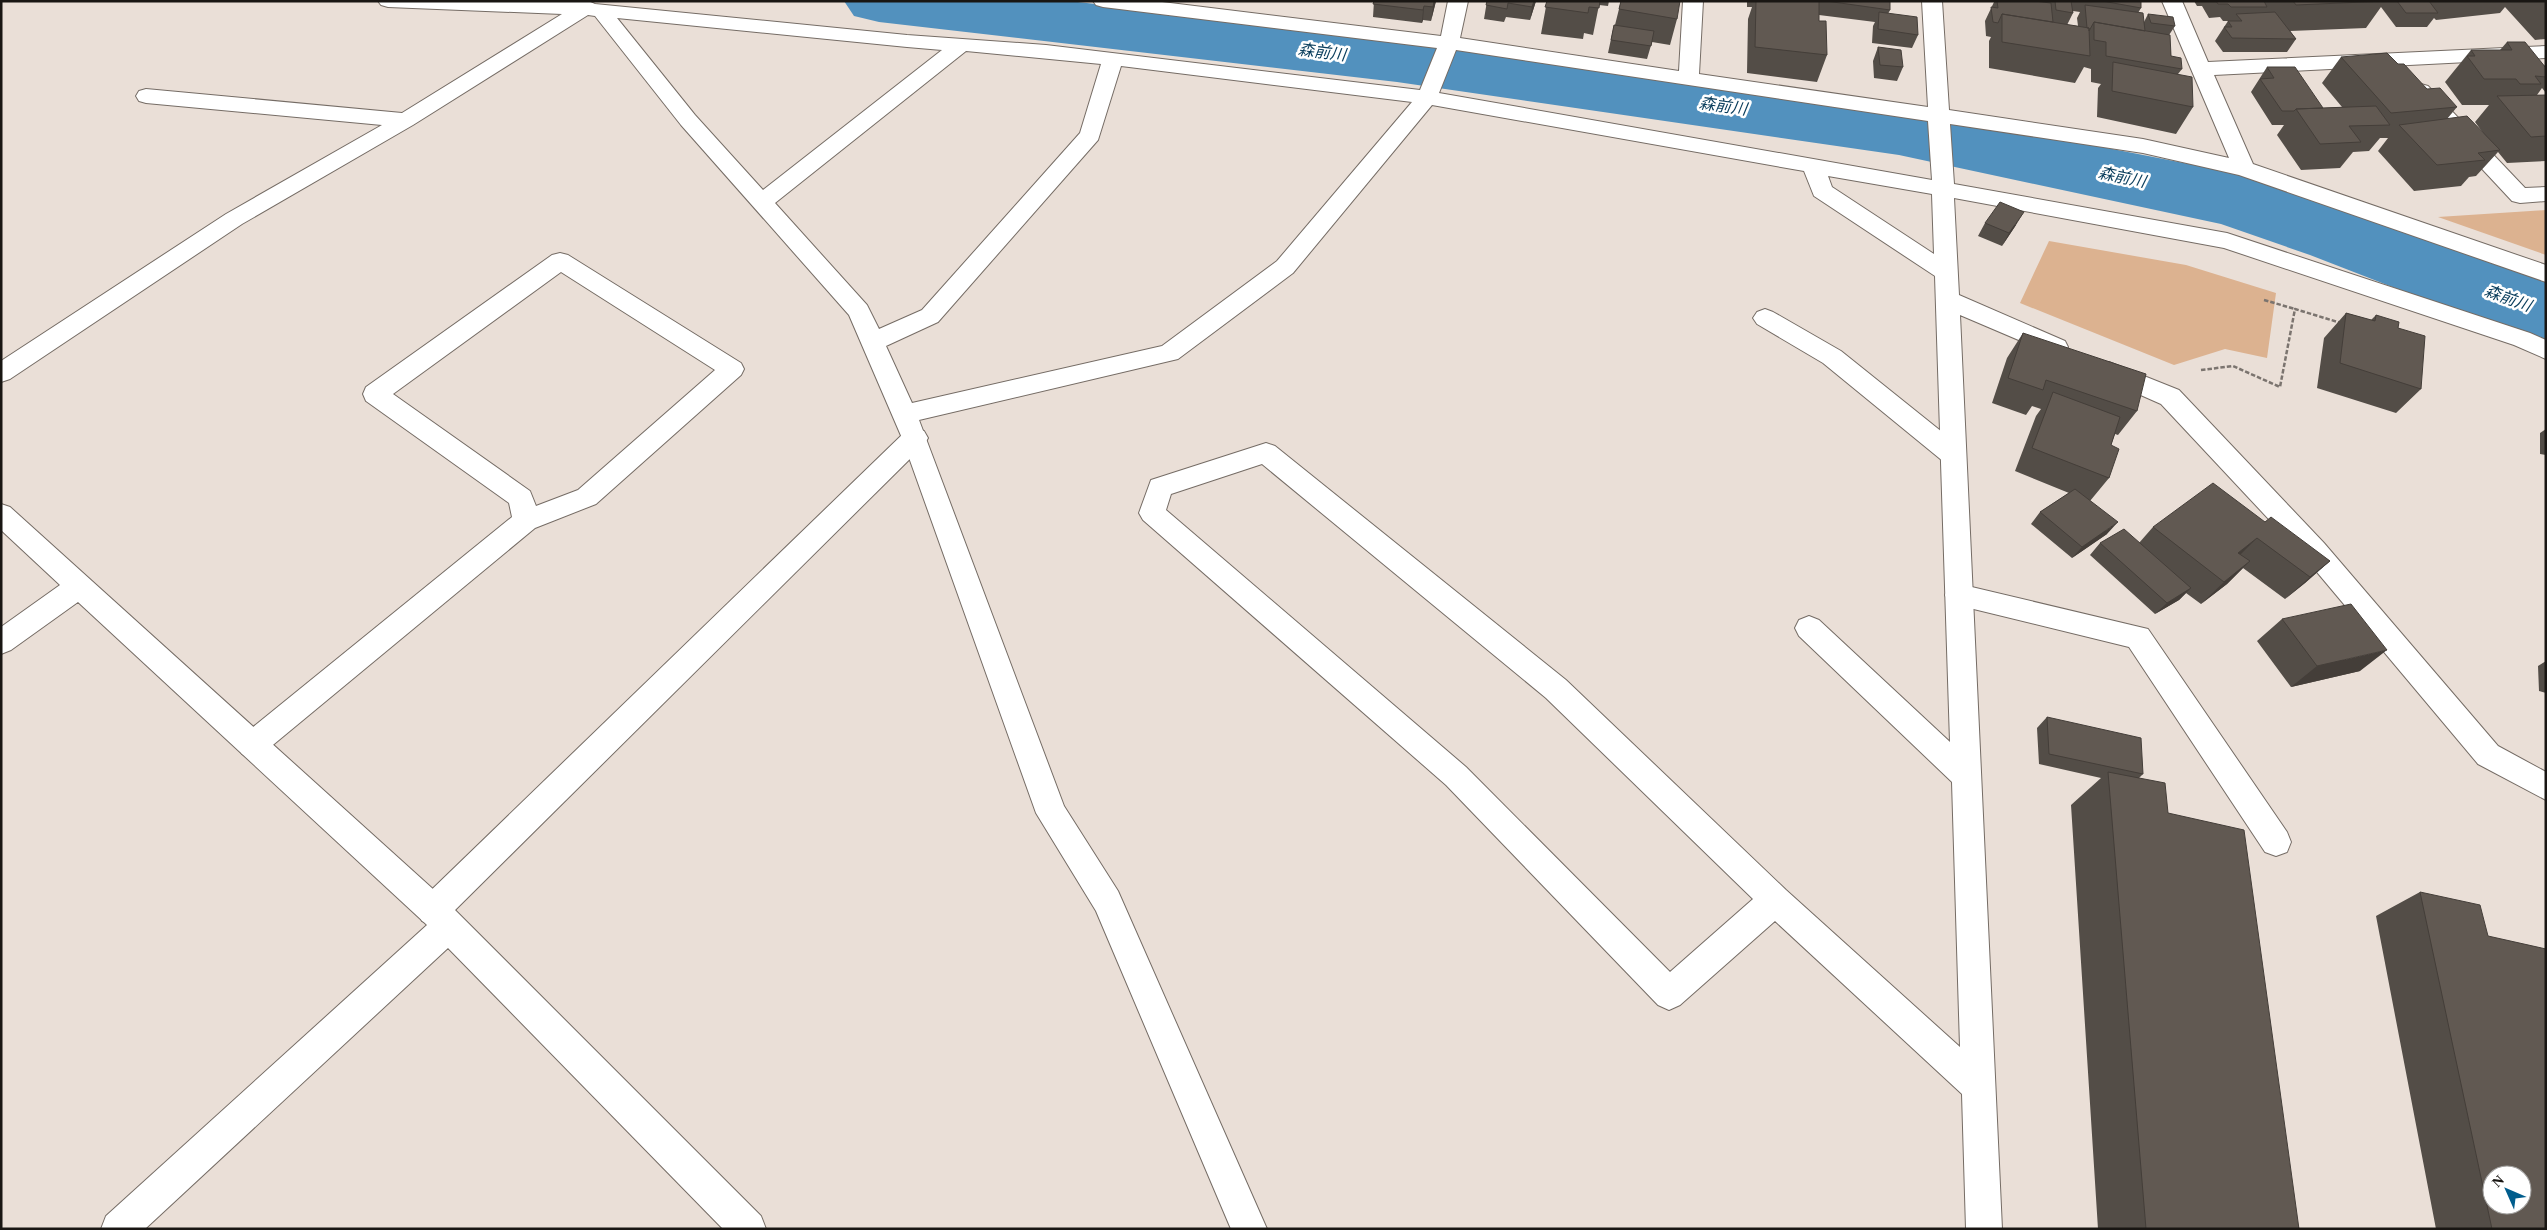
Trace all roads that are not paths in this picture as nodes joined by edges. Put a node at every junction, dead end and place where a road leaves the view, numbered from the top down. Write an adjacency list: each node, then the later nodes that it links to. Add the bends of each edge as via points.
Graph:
1 (388, 1): 7 (street)
2 (1103, 1): 8 (street)
3 (1458, 1): 9 (street)
4 (1693, 1): 15 (street)
5 (1932, 1): 18 (street)
6 (2172, 1): 14 (street)
7 (594, 7): 10 (street); 19 (street); 24 (street, via 688,120)
8 (1208, 7): 9 (street)
9 (1448, 44): 15 (street); 17 (street)
10 (961, 45): 13 (street); 24 (street)
11 (2546, 52): 12 (street)
12 (2391, 58): 14 (street); 23 (street, via 2520,196)
13 (1113, 60): 17 (street); 29 (street, via 1090,135 930,316)
14 (2202, 69): 21 (street)
15 (1689, 78): 18 (street)
16 (146, 96): 19 (street)
17 (1427, 97): 20 (street); 32 (street, via 1285,267 1169,353)
18 (1938, 115): 21 (street, via 2143,146); 22 (street)
19 (406, 120): 31 (street, via 234,219)
20 (1813, 165): 22 (street); 25 (street, via 1822,191)
21 (2244, 169): 26 (street)
22 (1944, 189): 25 (street); 30 (street, via 2227,242 2522,339)
23 (2546, 194)
24 (762, 202): 29 (street, via 860,311)
25 (1946, 273): 27 (street)
26 (2546, 274)
27 (1948, 300): 33 (street); 42 (street, via 2170,397 2315,551 2488,756)
28 (1765, 318): 33 (street, via 1832,357)
29 (873, 342): 32 (street)
30 (2546, 350)
31 (1, 373)
32 (910, 426): 45 (street); 49 (street, via 1051,814 1107,901)
33 (1953, 455): 37 (street)
34 (1, 514): 36 (street)
35 (526, 521): 35 (street, via 587,497 732,369 560,261 375,394 522,498); 40 (street)
36 (80, 586): 39 (street); 40 (street)
37 (1959, 596): 41 (street); 43 (street, via 2138,637)
38 (1809, 628): 41 (street)
39 (1, 642)
40 (252, 745): 45 (street)
41 (1966, 776): 46 (street)
42 (2546, 787)
43 (2276, 842)
44 (1775, 900): 44 (street, via 1556,690 1266,453 1160,487 1152,513 1456,776 1669,994); 46 (street)
45 (441, 918): 47 (street); 48 (street)
46 (1978, 1086): 50 (street)
47 (119, 1229)
48 (748, 1229)
49 (1250, 1229)
50 (1984, 1229)

